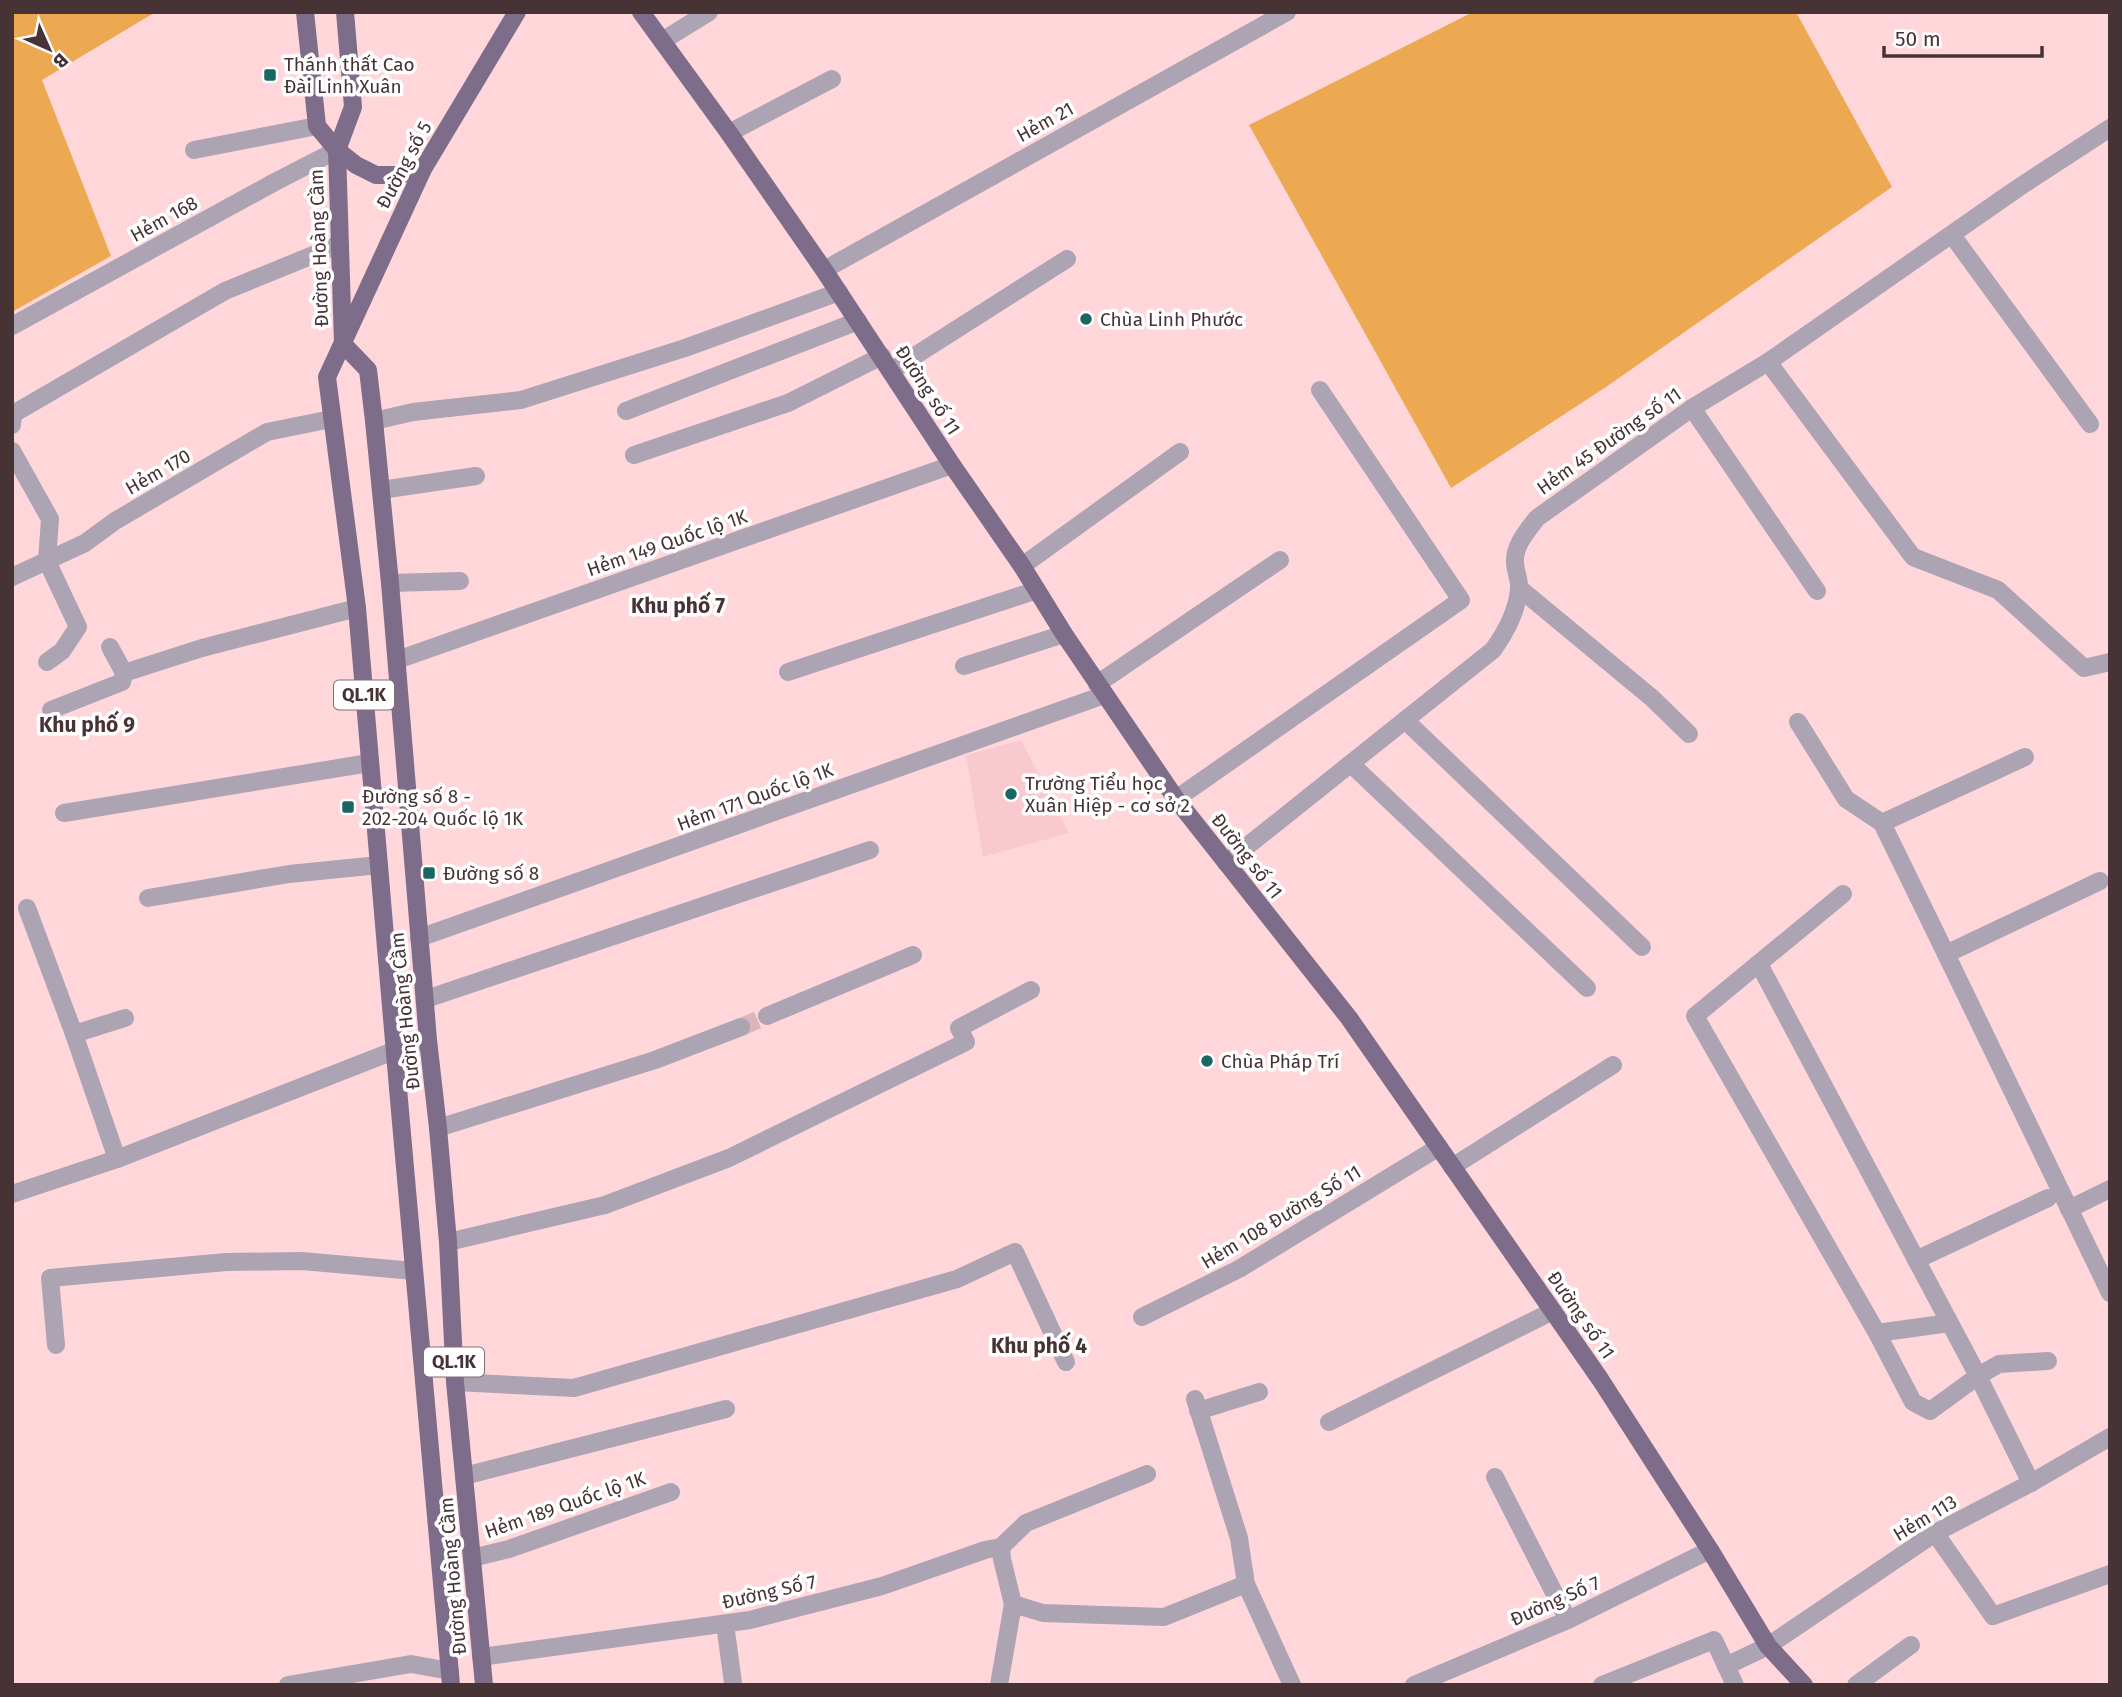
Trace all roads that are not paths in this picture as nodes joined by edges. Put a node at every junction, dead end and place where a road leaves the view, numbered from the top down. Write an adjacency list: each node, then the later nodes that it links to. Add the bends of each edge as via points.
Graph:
1 (305, 12): 10 (main road)
2 (345, 12): 14 (main road, Đường Hoàng Cầm / QL.1K, via 353,107)
3 (517, 12): 15 (main road, Đường số 5)
4 (641, 12): 8 (main road, Đường số 11)
5 (709, 12): 8 (street)
6 (1287, 12): 7 (street, Hẻm 21)
7 (1254, 20): 19 (street, Hẻm 21)
8 (662, 41): 12 (main road, Đường số 11)
9 (832, 79): 12 (street)
10 (317, 126): 13 (street); 14 (main road, Đường Hoàng Cầm)
11 (2110, 128): 16 (street, Hẻm 45 Đường số 11)
12 (729, 133): 19 (main road, Đường số 11)
13 (194, 150)
14 (337, 150): 15 (main road, via 376,175); 17 (main road, Đường Hoàng Cầm / QL.1K); 22 (street, Hẻm 168)
15 (423, 169): 23 (main road, Đường số 5)
16 (1952, 235): 24 (street, Hẻm 45 Đường số 11); 31 (street)
17 (340, 244): 23 (main road, Đường Hoàng Cầm / QL.1K); 32 (street, via 225,291 13,414)
18 (1067, 259): 25 (street)
19 (824, 270): 20 (main road, Đường số 11)
20 (839, 292): 21 (main road, Đường số 11); 30 (street, via 685,348 521,400)
21 (858, 321): 25 (main road, Đường số 11); 28 (street)
22 (12, 326)
23 (343, 344): 29 (main road, Đường Hoàng Cầm / QL.1K, via 327,376); 30 (main road, Đường Hoàng Cầm / QL.1K, via 368,370)
24 (1768, 362): 27 (street, Hẻm 45 Đường số 11); 53 (street, via 1913,557 1998,590 2084,668)
25 (887, 364): 35 (street); 36 (main road, Đường số 11)
26 (1320, 390): 65 (street, via 1461,600)
27 (1692, 408): 45 (street, Hẻm 45 Đường số 11, via 1537,518 1521,539 1514,559); 47 (street)
28 (626, 411)
29 (331, 419): 40 (street, Hẻm 170, via 267,432); 48 (main road, Đường Hoàng Cầm / QL.1K)
30 (374, 421): 38 (main road, Đường Hoàng Cầm / QL.1K)
31 (2090, 424)
32 (12, 425)
33 (12, 451): 40 (street, via 50,519)
34 (1180, 452): 41 (street)
35 (634, 455)
36 (952, 465): 41 (main road, Đường số 11); 51 (street, Hẻm 149 Quốc lộ 1K)
37 (476, 476): 38 (street)
38 (381, 490): 44 (main road, Đường Hoàng Cầm / QL.1K)
39 (1280, 560): 57 (street, Hẻm 171 Quốc lộ 1K)
40 (47, 562): 42 (street, Hẻm 170); 52 (street, via 78,626 62,651)
41 (1022, 566): 46 (main road, Đường số 11)
42 (12, 577)
43 (460, 581): 44 (street)
44 (390, 583): 51 (main road, Đường Hoàng Cầm / QL.1K)
45 (1520, 587): 59 (street, Hẻm 45 Đường số 11, via 1506,631 1493,650); 61 (street)
46 (1037, 590): 49 (main road, Đường số 11); 55 (street)
47 (1816, 591)
48 (357, 608): 56 (street); 63 (main road, Đường Hoàng Cầm / QL.1K)
49 (1064, 634): 54 (street); 57 (main road, Đường số 11)
50 (110, 647): 56 (street)
51 (397, 660): 75 (main road, Đường Hoàng Cầm / QL.1K)
52 (47, 662)
53 (2110, 662)
54 (964, 666)
55 (788, 672)
56 (124, 673): 58 (street, via 122,682)
57 (1101, 689): 65 (main road, Đường số 11); 75 (street, Hẻm 171 Quốc lộ 1K)
58 (51, 710)
59 (1405, 720): 64 (street, Hẻm 45 Đường số 11); 76 (street)
60 (1798, 722): 67 (street, via 1846,799)
61 (1689, 734)
62 (2025, 757): 67 (street)
63 (369, 763): 66 (street); 70 (main road, Đường Hoàng Cầm / QL.1K)
64 (1351, 764): 69 (street, Hẻm 45 Đường số 11); 80 (street)
65 (1176, 799): 69 (main road, Đường số 11)
66 (64, 813)
67 (1882, 823): 77 (street)
68 (870, 850): 82 (street)
69 (1226, 863): 91 (main road, Đường số 11, via 1349,1018)
70 (379, 865): 73 (street, via 289,874); 88 (main road, Đường Hoàng Cầm / QL.1K)
71 (2100, 881): 77 (street)
72 (1843, 894): 79 (street)
73 (148, 898)
74 (27, 908): 86 (street)
75 (419, 938): 82 (main road, Đường Hoàng Cầm / QL.1K)
76 (1642, 947)
77 (1946, 954): 97 (street)
78 (913, 955): 83 (street)
79 (1759, 964): 99 (street); 105 (street, via 1695,1016)
80 (1587, 988)
81 (1031, 990): 98 (street, via 960,1028 967,1042 729,1158 605,1205)
82 (426, 999): 87 (main road, Đường Hoàng Cầm / QL.1K)
83 (767, 1016)
84 (125, 1018): 86 (street)
85 (741, 1027): 90 (street, via 655,1060)
86 (74, 1034): 92 (street)
87 (428, 1040): 88 (street); 90 (main road, Đường Hoàng Cầm / QL.1K)
88 (396, 1050): 92 (street); 100 (main road, Đường Hoàng Cầm / QL.1K)
89 (1612, 1065): 93 (street)
90 (438, 1128): 98 (main road, Đường Hoàng Cầm / QL.1K)
91 (1439, 1147): 93 (main road, Đường số 11); 103 (street, Hẻm 108 Đường Số 11, via 1239,1269)
92 (117, 1159): 95 (street)
93 (1452, 1167): 102 (main road, Đường số 11)
94 (2110, 1189): 97 (street)
95 (12, 1194)
96 (2048, 1198): 99 (street)
97 (2069, 1209): 101 (street)
98 (448, 1242): 110 (main road, Đường Hoàng Cầm / QL.1K)
99 (1916, 1260): 104 (street)
100 (414, 1271): 106 (street, via 302,1261 226,1262 50,1278); 133 (main road, Đường Hoàng Cầm / QL.1K)
101 (2110, 1293)
102 (1553, 1311): 113 (street); 122 (main road, Đường số 11)
103 (1142, 1317)
104 (1949, 1322): 105 (street); 109 (street)
105 (1877, 1333): 109 (street, via 1913,1402 1930,1411)
106 (56, 1345)
107 (1066, 1362): 110 (street, via 1015,1252 957,1279 574,1388)
108 (2048, 1362): 109 (street, via 1998,1364)
109 (1979, 1376): 118 (street)
110 (455, 1382): 116 (main road, Đường Hoàng Cầm / QL.1K)
111 (1259, 1392): 125 (street, via 1196,1405 1239,1538)
112 (726, 1409): 116 (street)
113 (1329, 1422)
114 (2110, 1437): 118 (street, Hẻm 113)
115 (1147, 1475): 121 (street, via 1026,1523)
116 (464, 1476): 123 (main road, Đường Hoàng Cầm / QL.1K)
117 (1495, 1477): 127 (street)
118 (2031, 1483): 120 (street, Hẻm 113)
119 (671, 1492): 123 (street, Hẻm 189 Quốc lộ 1K)
120 (1935, 1533): 124 (street, via 1993,1616); 130 (street, Hẻm 113)
121 (1001, 1547): 126 (street); 128 (street, Đường Số 7, via 882,1586)
122 (1710, 1550): 127 (street, Đường Số 7); 130 (main road, Đường số 11)
123 (472, 1558): 131 (main road, Đường Hoàng Cầm / QL.1K)
124 (2110, 1574)
125 (1246, 1584): 126 (street, via 1164,1617 1043,1612); 138 (street)
126 (1013, 1604): 137 (street)
127 (1568, 1620): 139 (street, Đường Số 7)
128 (725, 1624): 131 (street, Đường Số 7); 134 (street)
129 (1911, 1645): 143 (street)
130 (1768, 1646): 132 (street, Hẻm 113); 142 (main road, Đường số 11)
131 (481, 1657): 136 (main road, Đường Hoàng Cầm / QL.1K)
132 (1726, 1666): 140 (street, via 1714,1640); 141 (street)
133 (451, 1678): 135 (street, via 411,1664)
134 (733, 1683)
135 (288, 1685)
136 (484, 1685)
137 (999, 1685)
138 (1292, 1685)
139 (1413, 1685)
140 (1602, 1685)
141 (1735, 1685)
142 (1804, 1685)
143 (1856, 1685)

